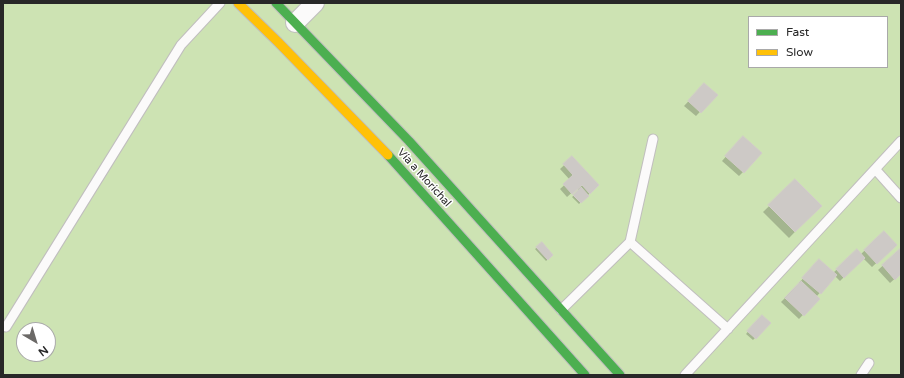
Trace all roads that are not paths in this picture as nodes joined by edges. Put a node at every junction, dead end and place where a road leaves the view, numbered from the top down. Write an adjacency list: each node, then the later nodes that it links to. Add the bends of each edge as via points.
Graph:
1 (220, 3): 12 (lane, via 181,45)
2 (238, 3): 15 (street, Vía a Morichal, via 389,156)
3 (276, 3): 5 (street, Vía a Morichal)
4 (315, 3): 5 (street)
5 (295, 23): 11 (street, Vía a Morichal, via 409,141)
6 (653, 139): 10 (lane)
7 (901, 141): 8 (lane)
8 (875, 169): 9 (lane); 13 (lane)
9 (901, 198)
10 (630, 242): 11 (lane); 13 (lane)
11 (561, 310): 16 (street, Vía a Morichal)
12 (6, 326)
13 (728, 329): 17 (lane)
14 (869, 363): 18 (lane)
15 (585, 375)
16 (620, 375)
17 (685, 375)
18 (861, 375)

